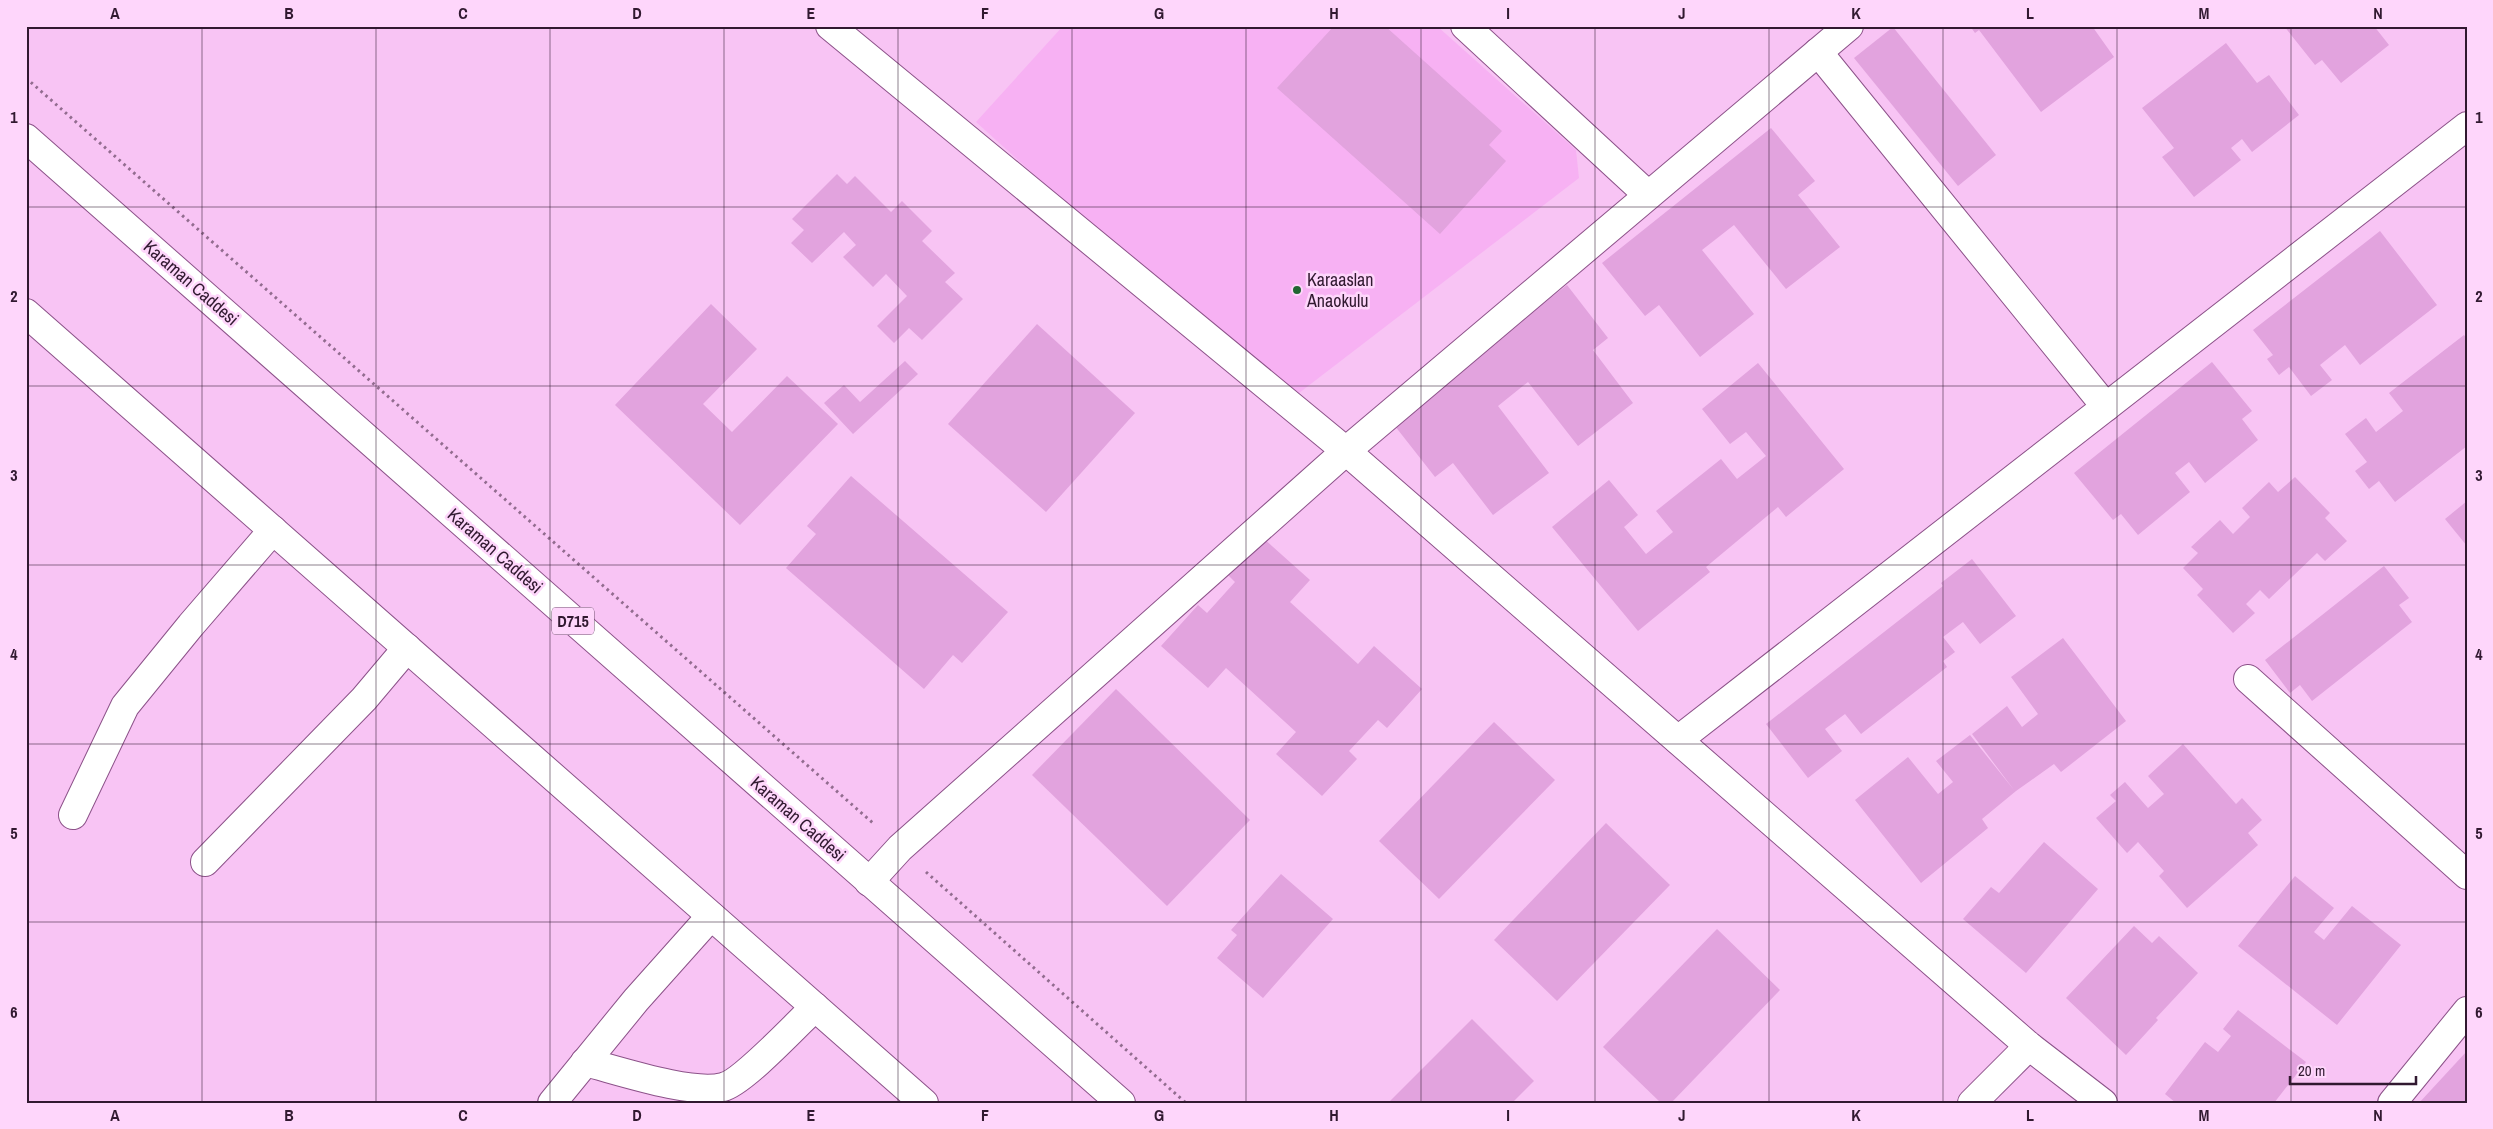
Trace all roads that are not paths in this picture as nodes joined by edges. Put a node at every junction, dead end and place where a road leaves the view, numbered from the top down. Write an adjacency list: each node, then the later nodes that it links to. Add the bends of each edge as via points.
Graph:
1 (830, 26): 10 (main road)
2 (1465, 26): 7 (main road)
3 (1849, 26): 4 (main road)
4 (1818, 52): 7 (main road); 9 (main road)
5 (2467, 126): 9 (main road)
6 (26, 138): 18 (main road, Karaman Caddesi / D715)
7 (1648, 195): 10 (main road)
8 (26, 313): 11 (main road)
9 (2106, 407): 14 (main road)
10 (1346, 451): 14 (main road); 18 (main road, via 900,848)
11 (273, 530): 12 (main road); 15 (main road, via 125,706)
12 (407, 648): 16 (main road, via 364,699); 19 (main road)
13 (2248, 679): 17 (main road)
14 (1678, 740): 22 (main road)
15 (73, 815)
16 (205, 862)
17 (2467, 875)
18 (869, 882): 26 (main road, Karaman Caddesi / D715)
19 (711, 916): 20 (main road); 23 (main road)
20 (815, 1007): 23 (main road, via 758,1062 725,1087 697,1090); 25 (main road)
21 (2467, 1011): 29 (main road)
22 (2029, 1046): 27 (main road); 28 (main road)
23 (585, 1062): 24 (main road)
24 (552, 1103)
25 (924, 1103)
26 (1121, 1103)
27 (1972, 1103)
28 (2103, 1103)
29 (2392, 1103)

